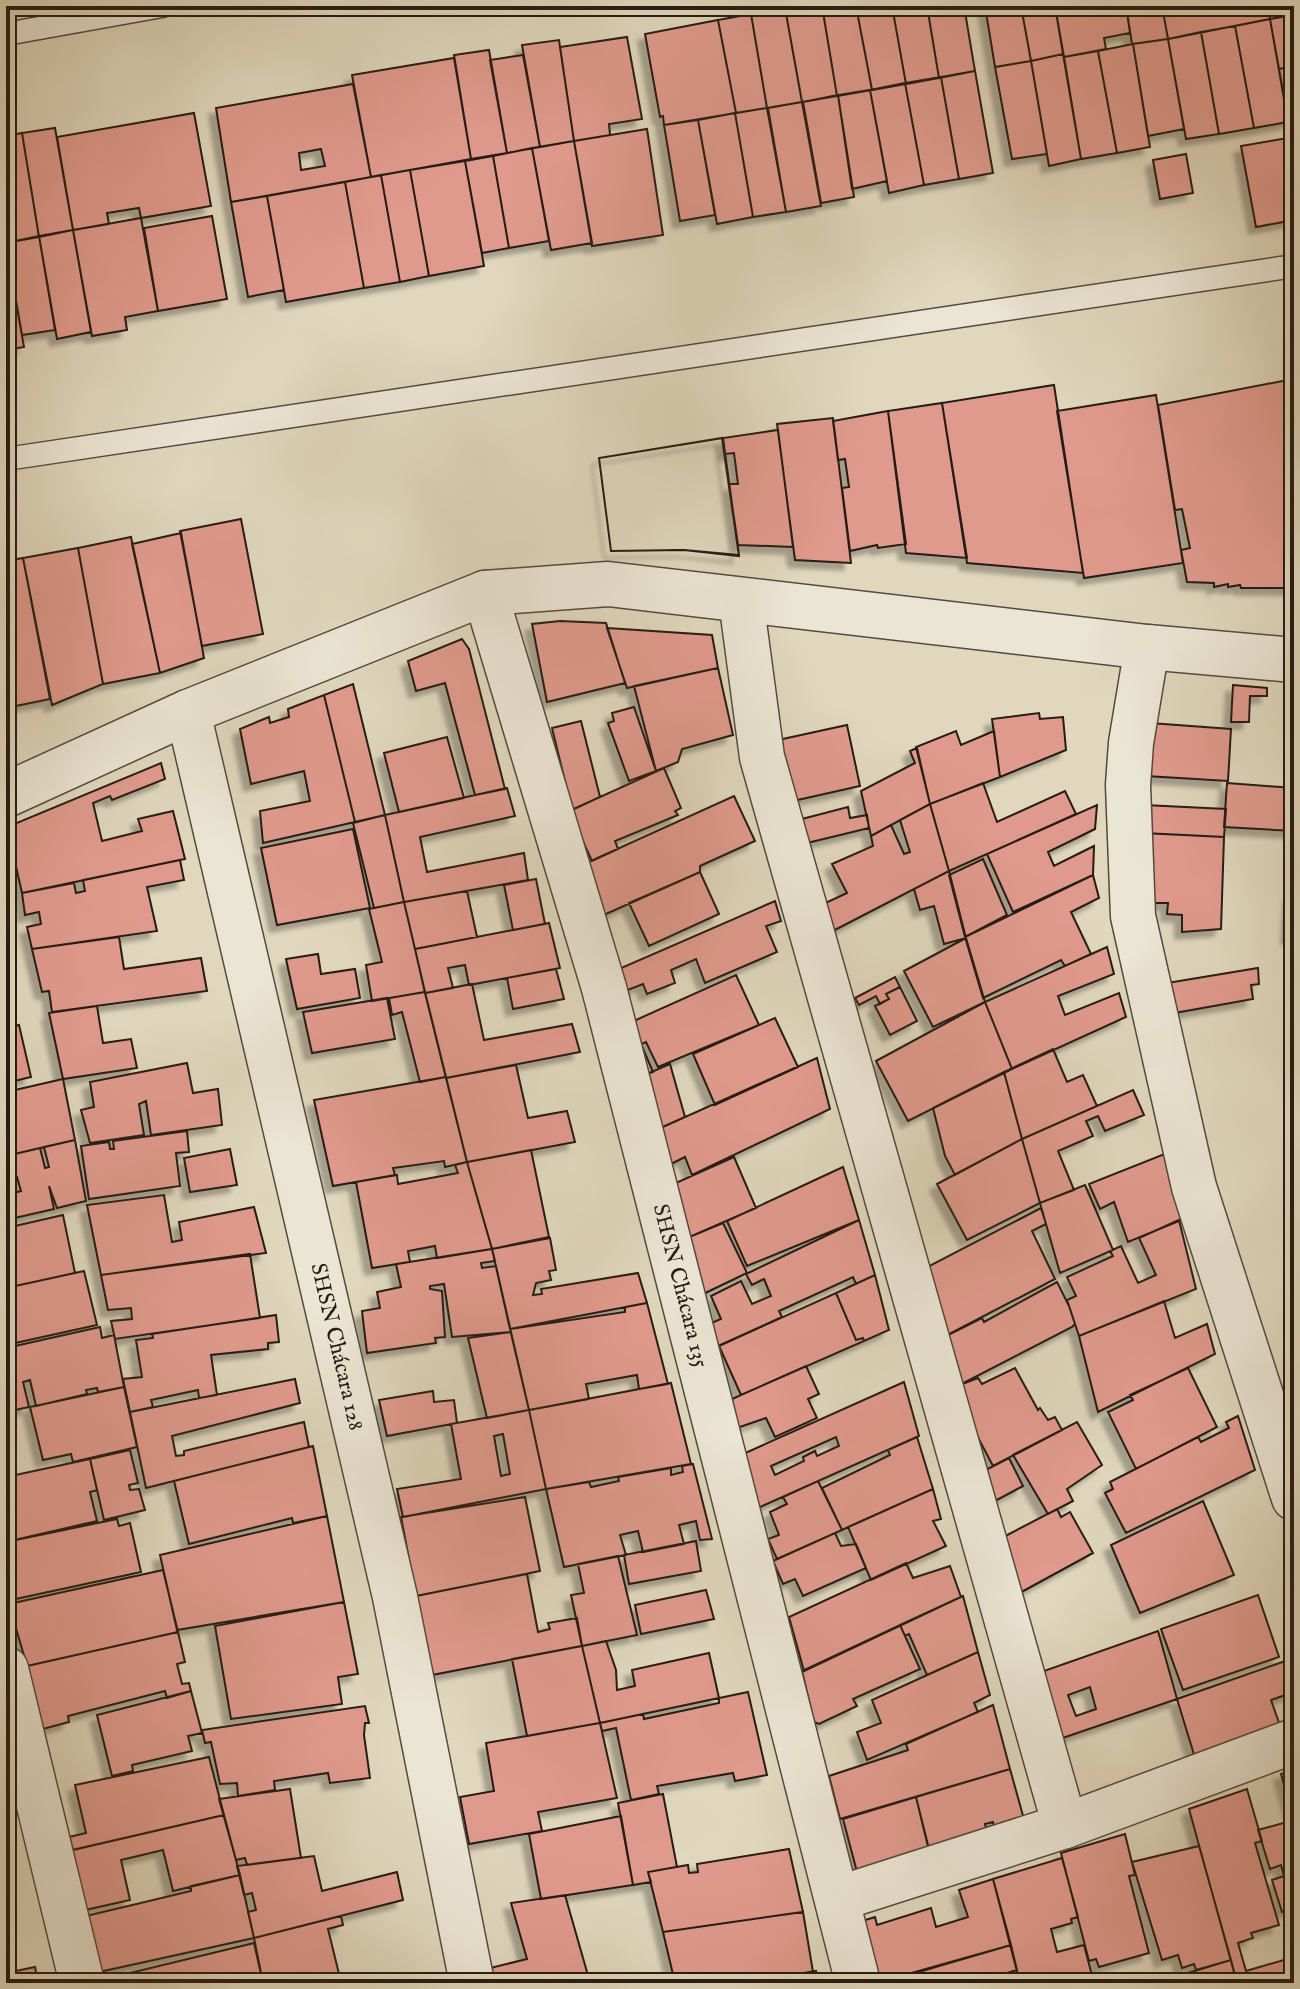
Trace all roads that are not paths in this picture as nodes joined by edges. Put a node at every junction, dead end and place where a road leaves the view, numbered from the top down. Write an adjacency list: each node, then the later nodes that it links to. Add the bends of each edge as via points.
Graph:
1 (162, 6): 2 (lane)
2 (6, 34)
3 (1294, 266): 4 (lane)
4 (6, 459)
5 (485, 593): 6 (street, via 608,584); 9 (street); 15 (street, SHSN Chácara 135, via 604,988)
6 (741, 600): 7 (street); 14 (street, via 762,757)
7 (1147, 647): 8 (street); 11 (street, via 1128,785 1133,916 1194,1187)
8 (1294, 660)
9 (188, 712): 10 (street); 17 (street, SHSN Chácara 128, via 395,1597)
10 (6, 795)
11 (1294, 1498)
12 (6, 1669): 16 (street)
13 (1294, 1741): 14 (street)
14 (1065, 1826): 15 (street)
15 (837, 1899): 18 (street, SHSN Chácara 135)
16 (82, 1983)
17 (472, 1983)
18 (858, 1983)

